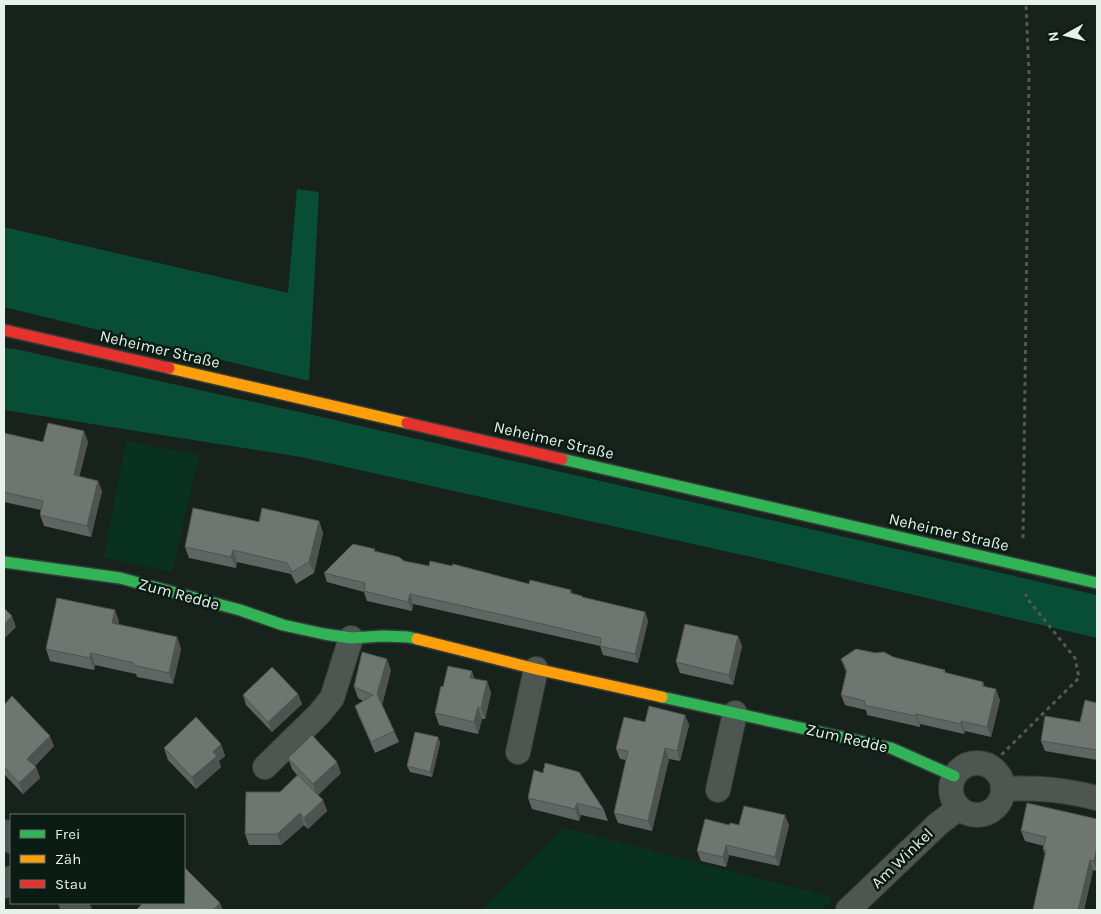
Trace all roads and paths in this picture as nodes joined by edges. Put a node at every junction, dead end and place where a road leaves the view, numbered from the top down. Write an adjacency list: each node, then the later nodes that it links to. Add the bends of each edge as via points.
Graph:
1 (1026, 4): 4 (path, via 1029,74)
2 (4, 330): 4 (main road, Neheimer Straße)
3 (4, 562): 6 (main road, Zum Redde, via 120,578 283,625)
4 (1022, 566): 5 (main road, Neheimer Straße); 10 (path, via 1026,597 1075,658 1079,678)
5 (1097, 583)
6 (351, 638): 7 (main road, Zum Redde, via 408,637); 11 (street, via 332,698)
7 (536, 669): 8 (main road, Zum Redde); 9 (street)
8 (735, 713): 12 (main road, Zum Redde, via 891,748); 14 (street)
9 (518, 752)
10 (989, 766): 12 (street, via 972,764); 13 (street, via 1001,778)
11 (265, 767)
12 (954, 776): 16 (street, via 951,793)
13 (1003, 789): 15 (street, via 1065,790); 16 (street, via 996,808 988,813 978,816)
14 (718, 790)
15 (1097, 798)
16 (959, 808): 17 (street, Am Winkel)
17 (848, 910)

